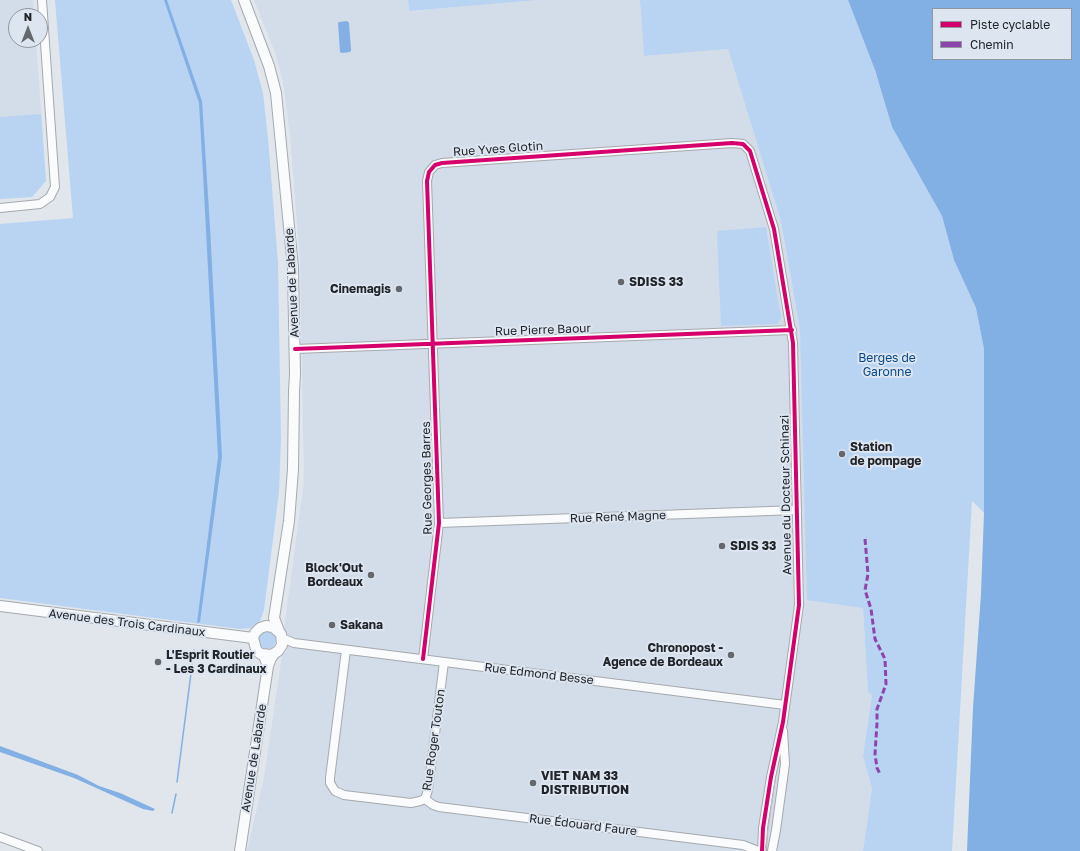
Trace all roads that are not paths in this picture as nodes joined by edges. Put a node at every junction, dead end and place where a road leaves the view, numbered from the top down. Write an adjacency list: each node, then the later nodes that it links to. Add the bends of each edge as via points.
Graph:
1 (42, 0): 4 (street, via 54,191 44,203)
2 (244, 0): 7 (main road, Avenue de Labarde, via 267,60 276,93 292,250)
3 (743, 144): 5 (street, Avenue du Docteur Schinazi, via 750,151 774,229); 6 (street, Rue Yves Glotin, via 435,165 429,172 427,181)
4 (0, 208)
5 (792, 330): 6 (street, Rue Pierre Baour); 8 (street, Avenue du Docteur Schinazi)
6 (433, 344): 7 (street, Rue Pierre Baour); 9 (street, Rue Georges Barres)
7 (295, 349): 11 (main road, Avenue de Labarde, via 292,485)
8 (797, 510): 9 (street, Rue René Magne); 22 (street, Avenue du Docteur Schinazi, via 799,604)
9 (439, 523): 19 (street, Rue Georges Barres)
10 (0, 606): 14 (main road, Avenue des Trois Cardinaux)
11 (274, 618): 12 (main road); 13 (main road, Avenue de Labarde)
12 (266, 626): 13 (main road, via 273,627); 14 (main road, via 257,630)
13 (280, 634): 15 (street, Rue Edmond Besse); 17 (main road)
14 (253, 638): 18 (main road, via 254,646)
15 (294, 643): 16 (street, Rue Edmond Besse); 17 (street, Rue Edmond Besse)
16 (346, 650): 19 (street, Rue Edmond Besse); 24 (street, Rue Roger Touton, via 330,778 332,787 344,795 414,803)
17 (278, 651): 18 (main road, via 268,655); 21 (main road, Avenue de Labarde)
18 (261, 654): 21 (main road)
19 (422, 659): 20 (street, Rue Edmond Besse)
20 (444, 662): 22 (street, Rue Edmond Besse); 24 (street, Rue Roger Touton)
21 (268, 666): 29 (main road, Avenue de Labarde)
22 (785, 706): 23 (street, Avenue du Docteur Schinazi)
23 (783, 722): 26 (street, Avenue du Docteur Schinazi, via 771,777); 32 (street, Avenue du Docteur Schinazi, via 785,764)
24 (425, 799): 27 (street, Rue Édouard Faure, via 433,805)
25 (0, 837): 28 (street)
26 (762, 841): 27 (street, Rue Édouard Faure); 31 (street, Avenue du Docteur Schinazi)
27 (743, 845): 30 (street, Rue Édouard Faure)
28 (38, 851)
29 (240, 851)
30 (758, 851)
31 (762, 851)
32 (772, 851)

